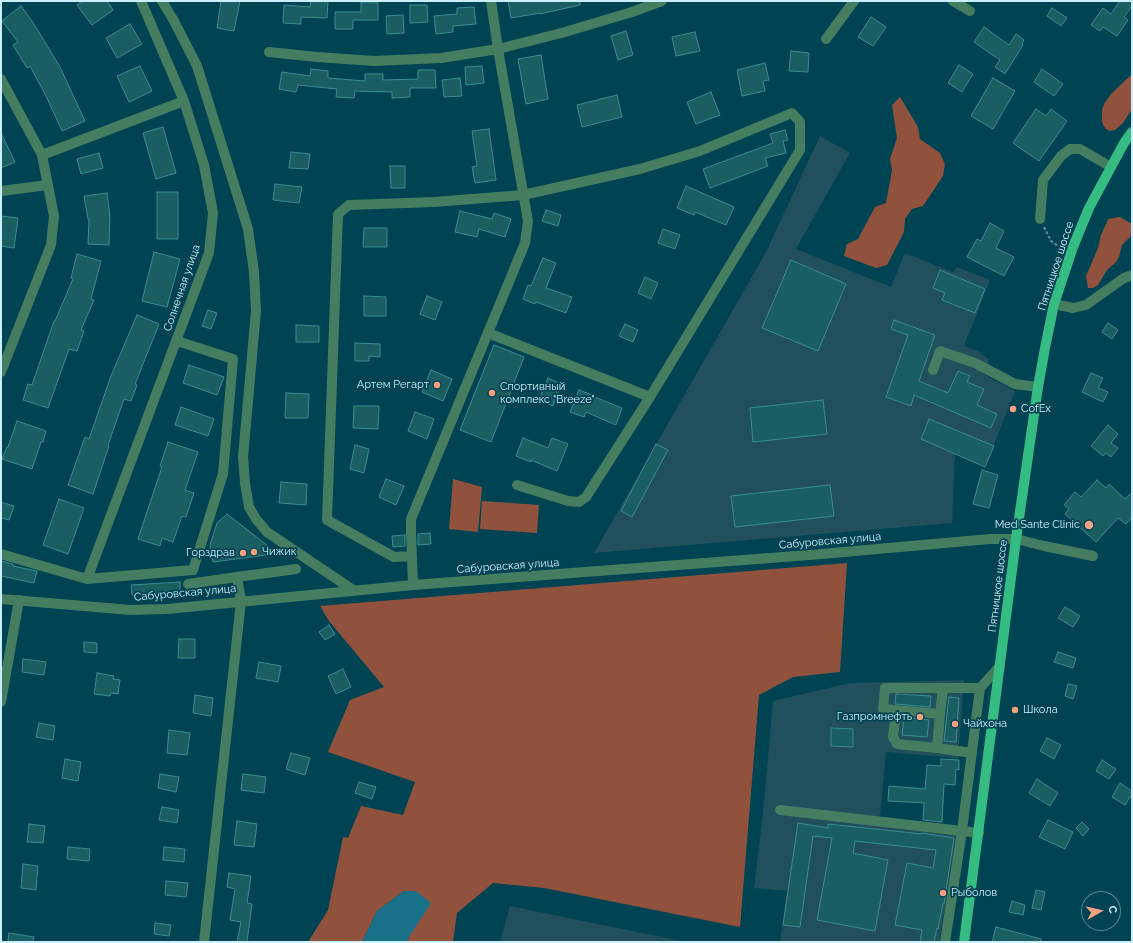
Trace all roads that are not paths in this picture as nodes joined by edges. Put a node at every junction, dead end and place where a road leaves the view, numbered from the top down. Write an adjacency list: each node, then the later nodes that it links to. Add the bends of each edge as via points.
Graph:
1 (141, 1): 12 (street, Солнечная улица)
2 (162, 1): 38 (street, via 197,66 248,229 256,311 243,457 249,507 267,532)
3 (491, 1): 9 (street)
4 (662, 1): 9 (street, via 565,32)
5 (854, 1): 8 (street)
6 (952, 1): 7 (street)
7 (970, 11)
8 (826, 39)
9 (498, 49): 10 (street, via 441,58 374,60); 18 (street)
10 (269, 52)
11 (1, 79): 14 (street)
12 (184, 101): 14 (street); 23 (street, Солнечная улица, via 204,165 213,213 209,253)
13 (1132, 132): 15 (main road, Пятницкое шоссе)
14 (42, 155): 16 (street)
15 (1111, 167): 19 (street, via 1080,149 1070,149 1061,156 1043,180); 21 (main road, Пятницкое шоссе, via 1089,208)
16 (48, 185): 17 (street); 25 (street, via 54,216 51,244)
17 (1, 191)
18 (523, 195): 22 (street, via 528,220 525,243); 27 (street, via 640,169 700,151 792,113 800,122 800,150); 31 (street, via 348,205 338,214 327,520 394,557)
19 (1040, 219)
20 (1132, 275): 21 (street, via 1086,305 1073,308)
21 (1054, 304): 26 (main road, Пятницкое шоссе)
22 (488, 333): 27 (street); 31 (street, via 412,520)
23 (177, 340): 35 (street, Солнечная улица); 35 (street, via 233,359 223,474 193,570)
24 (933, 370): 26 (street, via 940,351 974,363 1015,384)
25 (1, 372)
26 (1038, 387): 29 (main road, Пятницкое шоссе)
27 (650, 397): 28 (street, via 586,497 579,502 568,502)
28 (517, 485)
29 (1016, 539): 32 (street, Сабуровская улица); 37 (street, Сабуровская улица); 42 (main road, Пятницкое шоссе)
30 (1, 554): 35 (street)
31 (412, 556): 37 (street)
32 (1093, 556)
33 (296, 569): 34 (street)
34 (237, 577): 36 (street); 41 (street)
35 (87, 579)
36 (188, 584)
37 (413, 585): 38 (street, Сабуровская улица)
38 (353, 590): 41 (street, Сабуровская улица)
39 (1, 599): 40 (street, Сабуровская улица)
40 (19, 600): 41 (street, Сабуровская улица, via 131,610); 45 (street)
41 (241, 601): 53 (street)
42 (1000, 666): 44 (street); 52 (main road, Пятницкое шоссе)
43 (943, 688): 44 (street); 46 (street, via 885,688 883,709); 47 (street)
44 (980, 688): 49 (street)
45 (1, 702)
46 (896, 710): 47 (street); 48 (street, via 894,737 897,744)
47 (940, 714): 48 (street)
48 (936, 748): 49 (street)
49 (972, 753): 51 (street)
50 (780, 810): 51 (street)
51 (962, 831): 52 (street); 54 (street)
52 (979, 833): 55 (main road, Пятницкое шоссе)
53 (204, 942)
54 (945, 942)
55 (964, 942)

